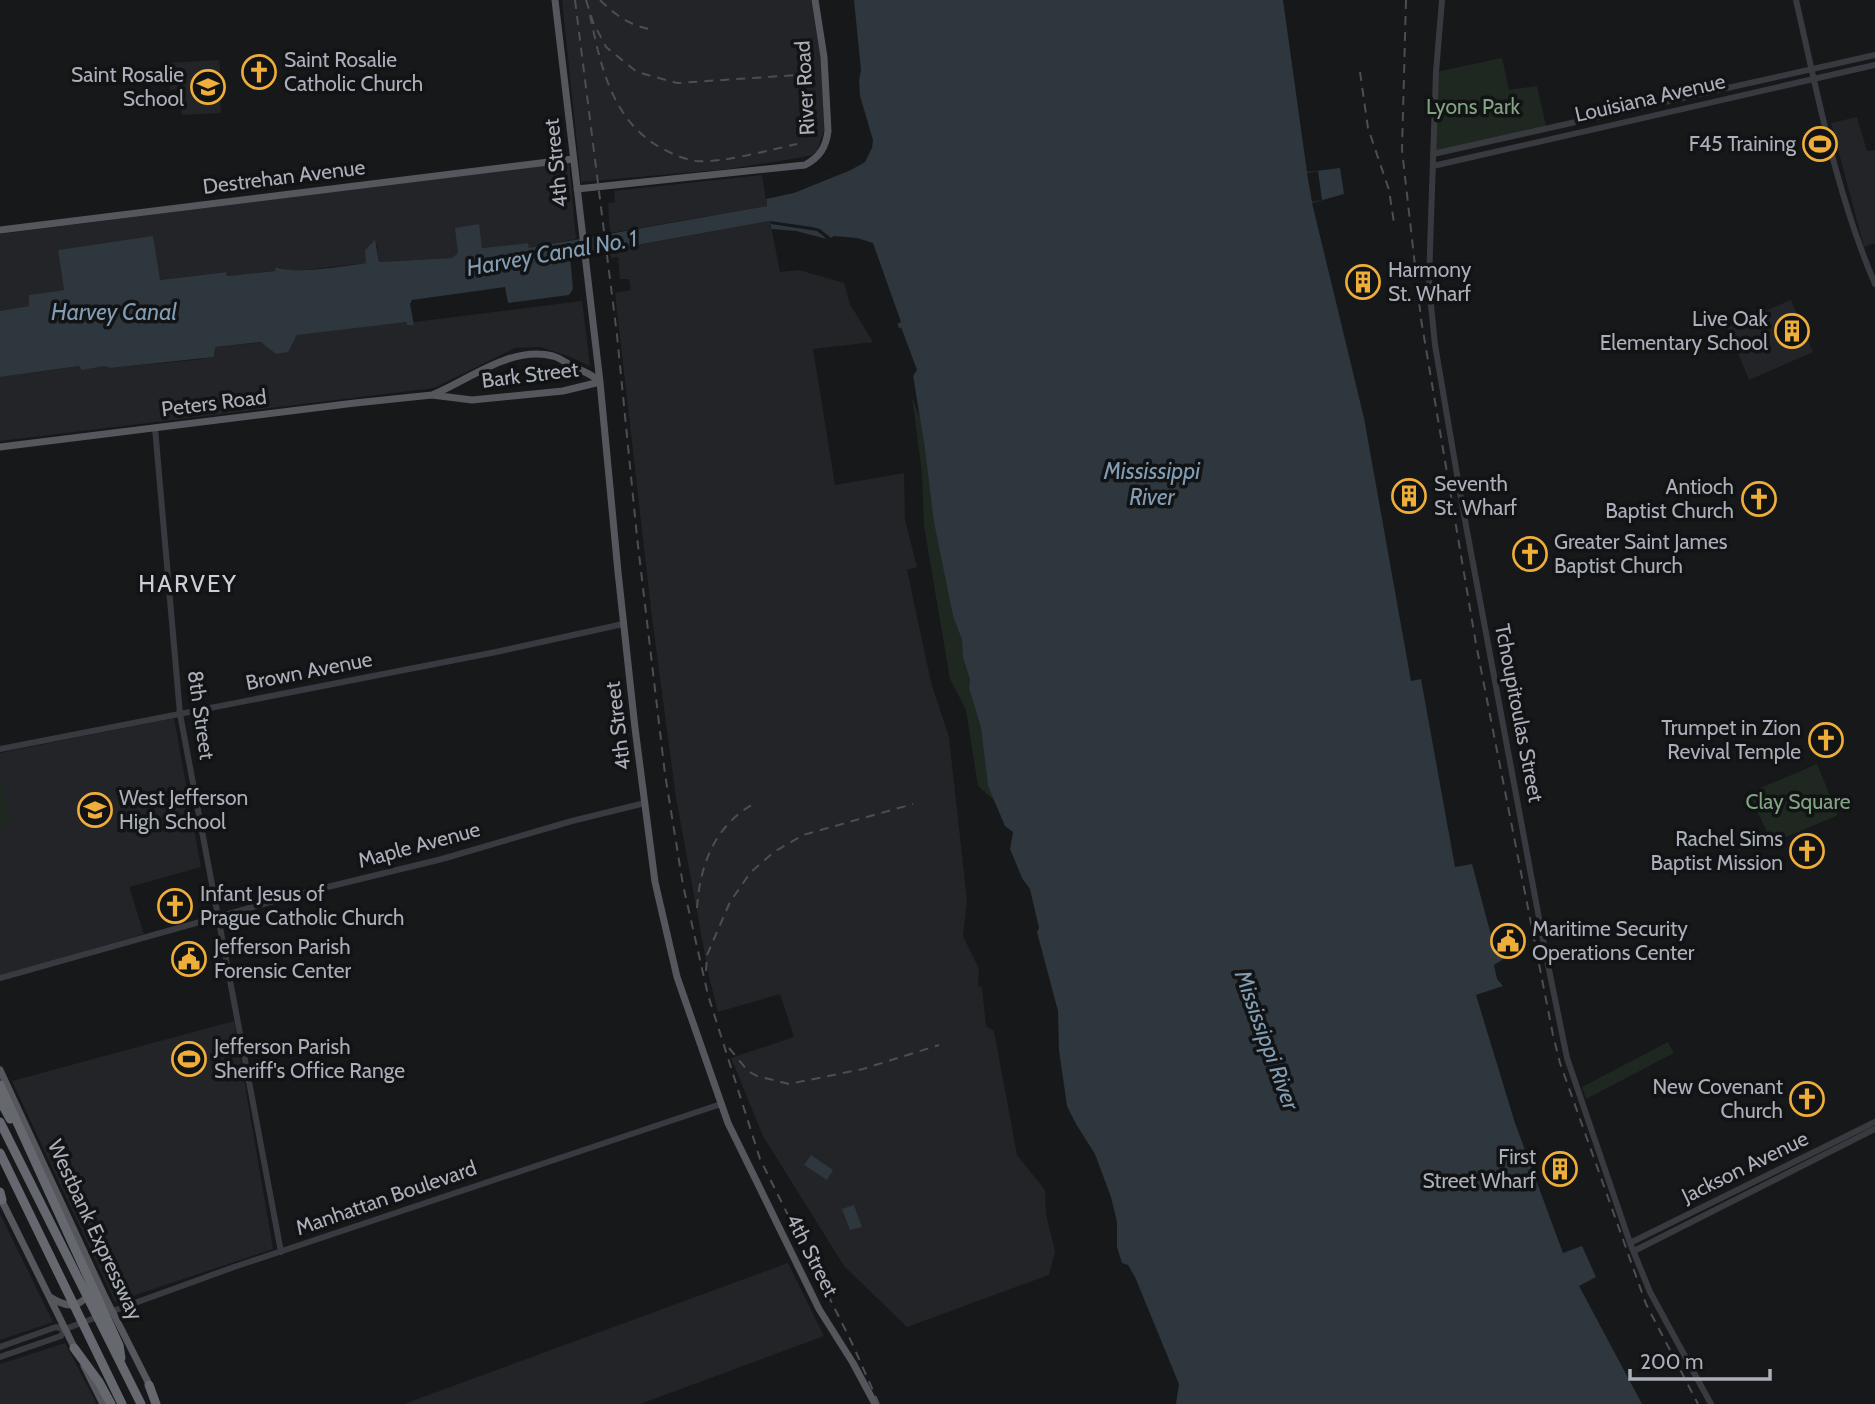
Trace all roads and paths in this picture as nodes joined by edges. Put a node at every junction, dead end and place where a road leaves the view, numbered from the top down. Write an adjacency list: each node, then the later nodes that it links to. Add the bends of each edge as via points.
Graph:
1 (555, 0): 12 (main road, 4th Street)
2 (815, 0): 14 (main road, River Road, via 828,108 827,142 814,160 805,165)
3 (1442, 0): 11 (street, Tchoupitoulas Street)
4 (1796, 0): 7 (street)
5 (1875, 55): 7 (street, Louisiana Avenue)
6 (1875, 65): 9 (street, Louisiana Avenue)
7 (1812, 70): 8 (street, Louisiana Avenue); 9 (street)
8 (1774, 79): 10 (street); 11 (street, Louisiana Avenue)
9 (1814, 79): 10 (street, Louisiana Avenue); 16 (street, via 1842,192)
10 (1777, 88): 13 (street, Louisiana Avenue)
11 (1433, 155): 13 (street, Tchoupitoulas Street)
12 (573, 159): 14 (main road, 4th Street); 15 (main road, Destrehan Avenue)
13 (1433, 166): 38 (street, Tchoupitoulas Street, via 1430,249 1438,373 1567,1058)
14 (577, 189): 17 (main road, 4th Street)
15 (0, 230)
16 (1875, 284)
17 (600, 382): 18 (main road, Peters Road, via 557,357 523,355); 19 (main road, Bark Street, via 564,391); 22 (main road, 4th Street)
18 (432, 395): 19 (main road, Peters Road); 20 (main road, Peters Road)
19 (464, 401)
20 (155, 428): 21 (main road, Peters Road); 23 (street, 8th Street)
21 (0, 447)
22 (623, 624): 23 (street, Brown Avenue); 25 (main road, 4th Street)
23 (180, 714): 24 (street, Brown Avenue); 26 (street, 8th Street)
24 (0, 749)
25 (645, 803): 26 (street, Maple Avenue); 31 (main road, 4th Street, via 655,882 677,977)
26 (218, 918): 27 (street, Maple Avenue); 40 (street, 8th Street)
27 (0, 978)
28 (0, 1070): 37 (main road, Westbank Expressway)
29 (0, 1085): 49 (highway, via 119,1345)
30 (0, 1100): 37 (highway, via 39,1178)
31 (721, 1104): 40 (street, Manhattan Boulevard); 56 (main road, 4th Street, via 819,1309)
32 (0, 1122): 49 (highway, Westbank Expressway)
33 (1875, 1122): 38 (street, Jackson Avenue)
34 (1875, 1129): 39 (street, Jackson Avenue)
35 (0, 1153): 53 (highway)
36 (1, 1196): 42 (main road)
37 (65, 1210): 41 (main road, Westbank Expressway)
38 (1630, 1243): 39 (street, Tchoupitoulas Street)
39 (1634, 1251): 57 (street, Tchoupitoulas Street, via 1650,1292)
40 (281, 1252): 43 (street, Manhattan Boulevard)
41 (96, 1278): 42 (main road, via 79,1304 66,1306); 43 (main road, Westbank Expressway)
42 (50, 1297): 44 (main road)
43 (112, 1311): 44 (street, Manhattan Boulevard); 50 (main road, Westbank Expressway)
44 (65, 1329): 45 (street, Manhattan Boulevard, via 56,1327); 47 (main road); 48 (street, Manhattan Boulevard, via 61,1336)
45 (19, 1340): 46 (street, Manhattan Boulevard); 48 (street)
46 (0, 1347)
47 (75, 1348): 51 (main road); 52 (highway)
48 (0, 1357)
49 (122, 1366): 54 (highway, Westbank Expressway)
50 (149, 1385): 55 (highway)
51 (103, 1404)
52 (111, 1404)
53 (122, 1404)
54 (141, 1404)
55 (157, 1404)
56 (875, 1404)
57 (1711, 1404)

